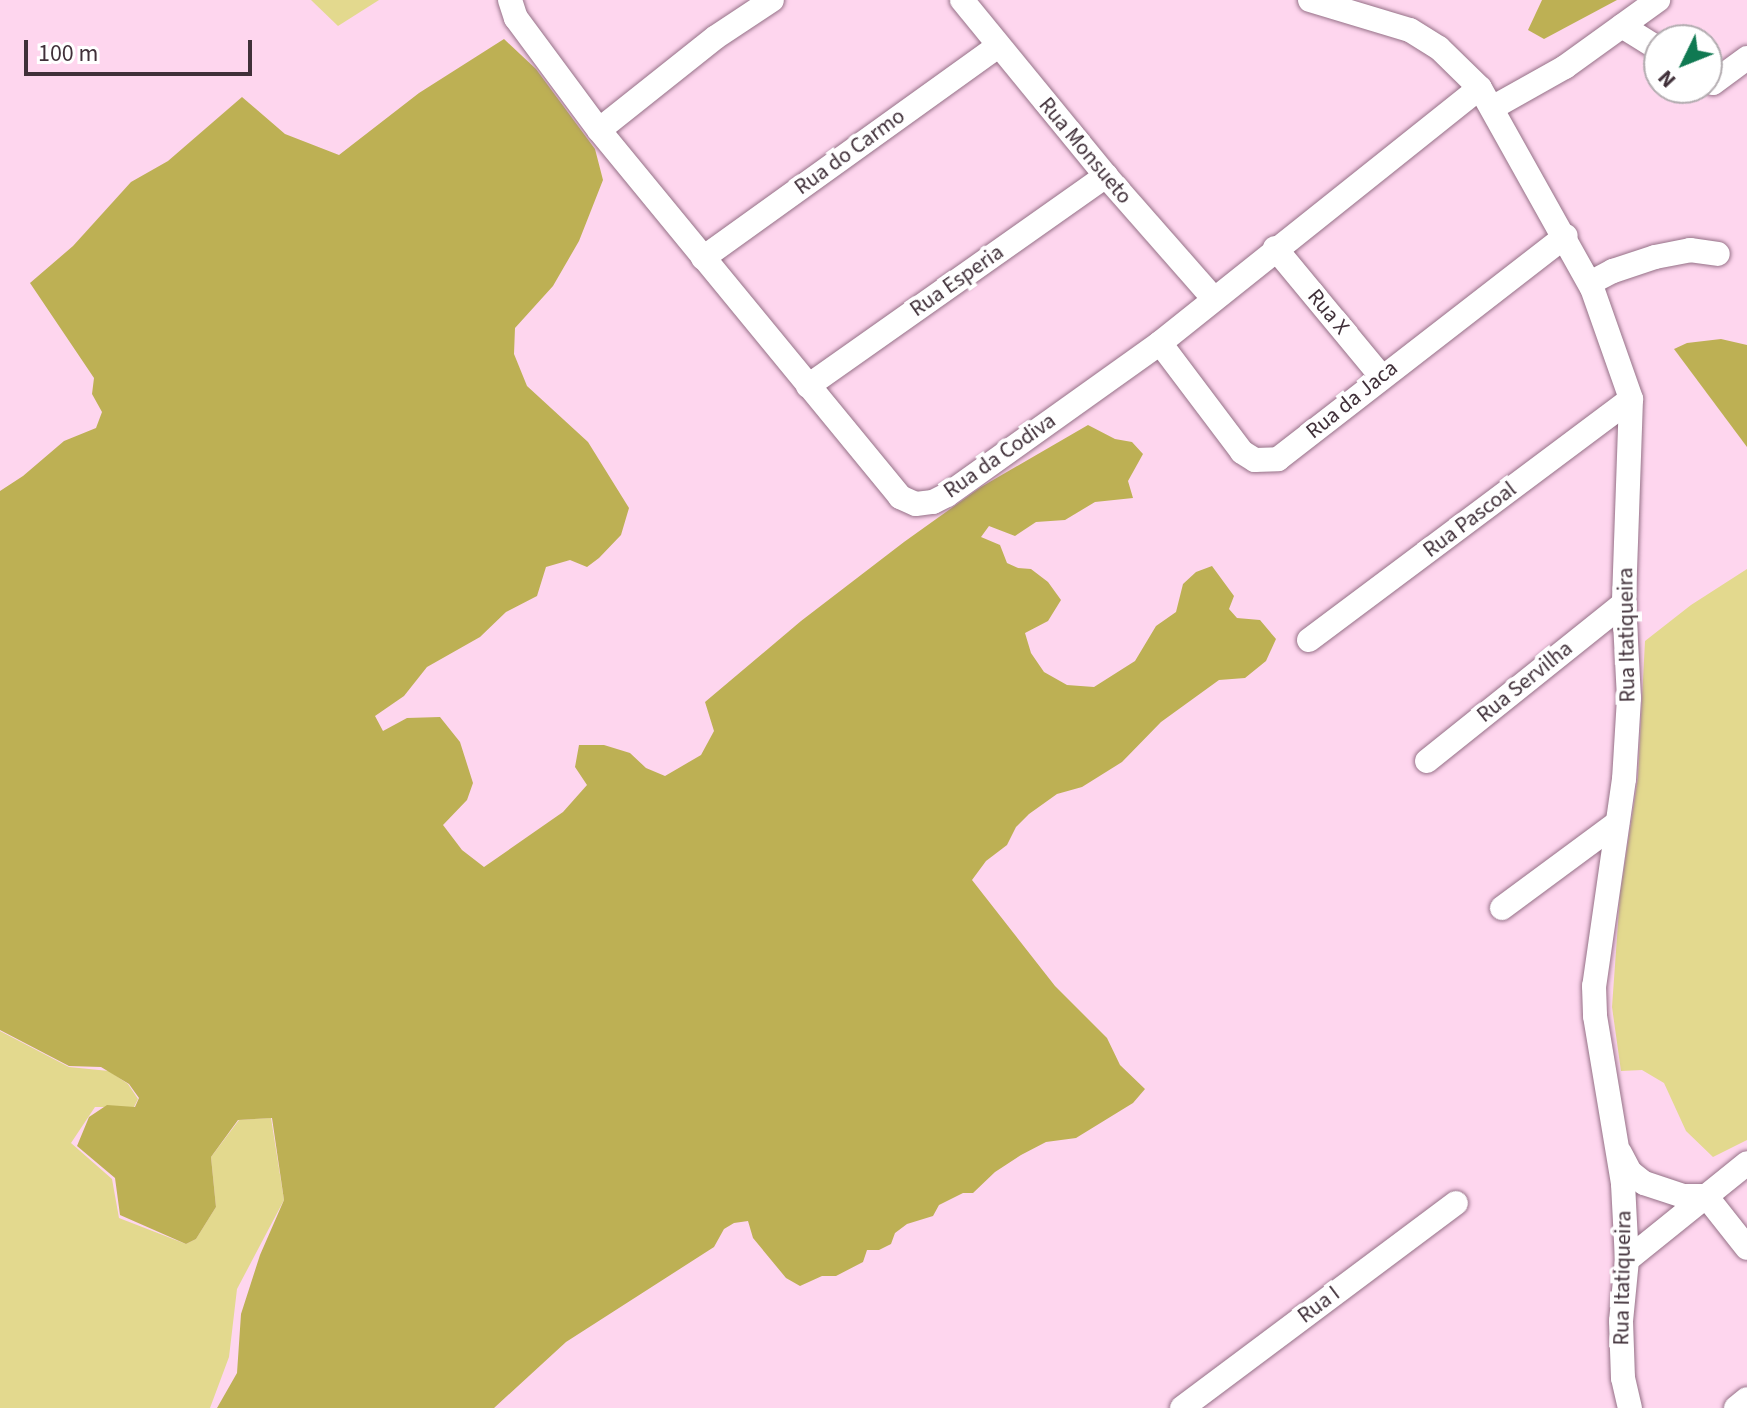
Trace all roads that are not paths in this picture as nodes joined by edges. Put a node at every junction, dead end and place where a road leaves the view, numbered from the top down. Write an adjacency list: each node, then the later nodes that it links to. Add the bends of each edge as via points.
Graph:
1 (496, 0): 6 (street, Rua da Codiva)
2 (772, 0): 13 (street, via 716,37)
3 (962, 0): 9 (street, Rua Monsueto)
4 (1310, 0): 12 (street, Rua Itatiqueira, via 1410,30 1439,48)
5 (1658, 0): 7 (street, Rua da Codiva)
6 (513, 9): 13 (street, Rua da Codiva)
7 (1622, 26): 8 (street); 12 (street, Rua da Codiva, via 1565,67)
8 (1643, 39)
9 (998, 46): 14 (street, Rua Monsueto); 18 (street, Rua do Carmo)
10 (1747, 58): 11 (street)
11 (1723, 76)
12 (1486, 98): 15 (street, Rua Itatiqueira); 16 (street, Rua da Codiva)
13 (599, 130): 18 (street, Rua da Codiva)
14 (1106, 176): 20 (street, Rua Monsueto); 23 (street, Rua Esperia)
15 (1566, 236): 19 (street, Rua Itatiqueira); 22 (street, Rua da Jaca)
16 (1275, 248): 20 (street, Rua da Codiva); 22 (street, Rua X)
17 (1718, 254): 19 (street, via 1690,250 1655,257)
18 (703, 258): 23 (street, Rua da Codiva)
19 (1590, 283): 24 (street, Rua Itatiqueira)
20 (1213, 298): 21 (street, Rua da Codiva)
21 (1160, 343): 22 (street, Rua da Jaca, via 1242,452 1267,462 1304,440); 23 (street, Rua da Codiva, via 947,495 924,504 900,497)
22 (1381, 376)
23 (808, 386)
24 (1631, 399): 25 (street, Rua Itatiqueira); 26 (street, Rua Pascoal)
25 (1624, 603): 27 (street, Rua Servilha); 28 (street, Rua Itatiqueira, via 1629,698)
26 (1309, 640)
27 (1427, 761)
28 (1617, 823): 29 (street); 30 (street, Rua Itatiqueira, via 1594,986 1597,1031)
29 (1502, 908)
30 (1616, 1126): 32 (street, via 1619,1151 1630,1172 1644,1183 1683,1196); 35 (street, Rua Itatiqueira)
31 (1747, 1163): 32 (street)
32 (1706, 1196): 34 (street); 35 (street)
33 (1456, 1203): 37 (street, Rua I)
34 (1747, 1248)
35 (1627, 1260): 38 (street, Rua Itatiqueira, via 1621,1321)
36 (1747, 1399): 39 (street)
37 (1182, 1408)
38 (1630, 1408)
39 (1736, 1408)

